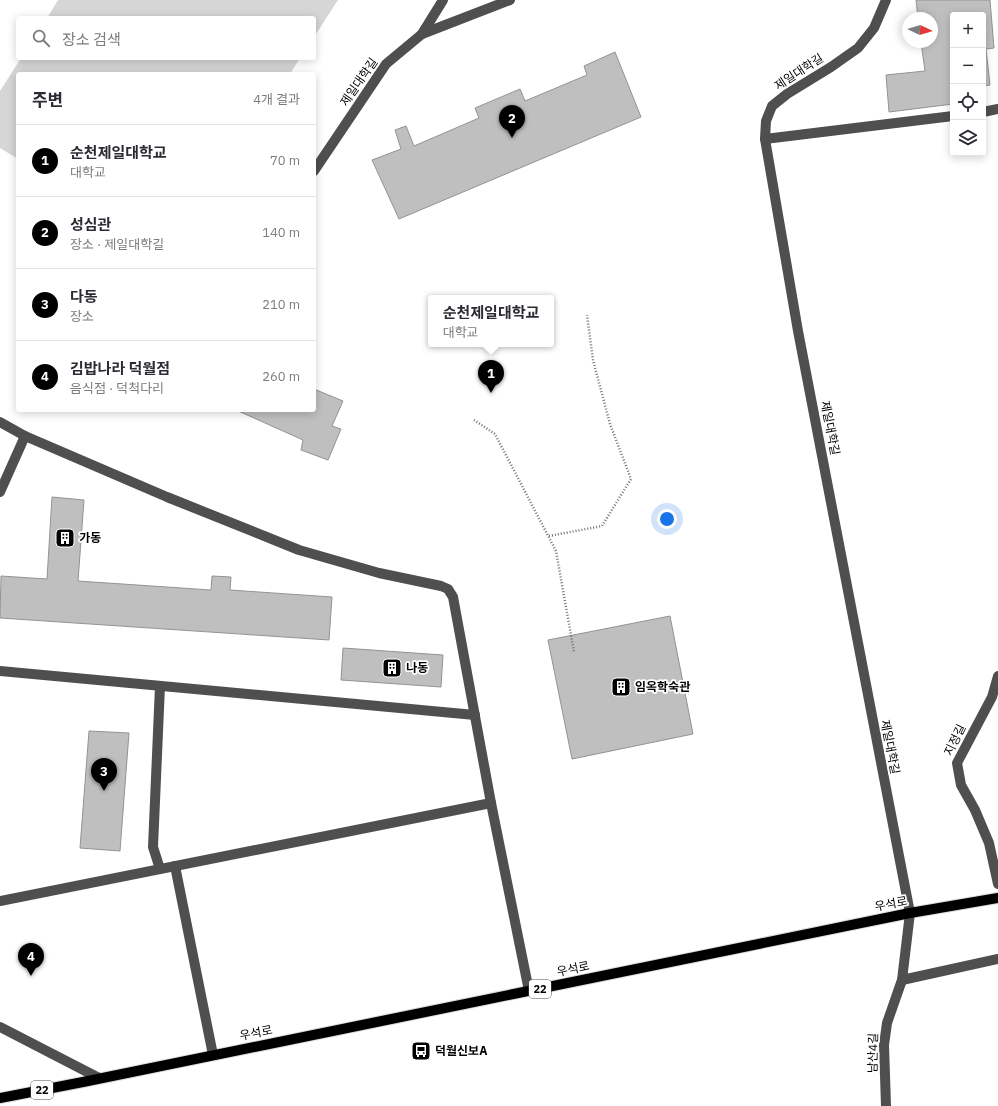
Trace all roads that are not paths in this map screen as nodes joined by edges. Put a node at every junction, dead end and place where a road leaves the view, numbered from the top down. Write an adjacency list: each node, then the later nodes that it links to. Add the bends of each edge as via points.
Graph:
1 (443, 0): 4 (street)
2 (510, 0): 4 (street, 제일대학길)
3 (886, 0): 8 (street, 제일대학길, via 874,28 858,48 772,106 766,121)
4 (422, 34): 9 (street, 제일대학길, via 386,64)
5 (998, 109): 6 (street)
6 (986, 111)
7 (950, 116): 8 (street)
8 (765, 139): 23 (street, 제일대학길, via 796,324)
9 (316, 168)
10 (0, 422): 11 (street)
11 (26, 436): 12 (street); 16 (street, via 299,550 448,589 453,597)
12 (0, 492)
13 (0, 671): 15 (street)
14 (998, 676): 20 (street, 지정길, via 992,697 957,763 961,785 989,843)
15 (160, 686): 16 (street); 19 (street, via 153,847)
16 (475, 715): 17 (street)
17 (491, 803): 18 (street); 26 (street)
18 (175, 866): 19 (street); 28 (street)
19 (160, 869): 22 (street)
20 (998, 884)
21 (998, 898): 23 (main road, 우석로 / 22)
22 (0, 901)
23 (910, 913): 25 (street, 제일대학길); 26 (main road, 우석로 / 22)
24 (998, 959): 25 (street)
25 (902, 980): 31 (street, 남산4길, via 887,1023 884,1045)
26 (529, 991): 28 (main road, 우석로 / 22)
27 (0, 1027): 29 (street)
28 (213, 1055): 29 (main road, 우석로 / 22)
29 (98, 1078): 30 (main road, 우석로 / 22)
30 (0, 1098)
31 (886, 1106)

